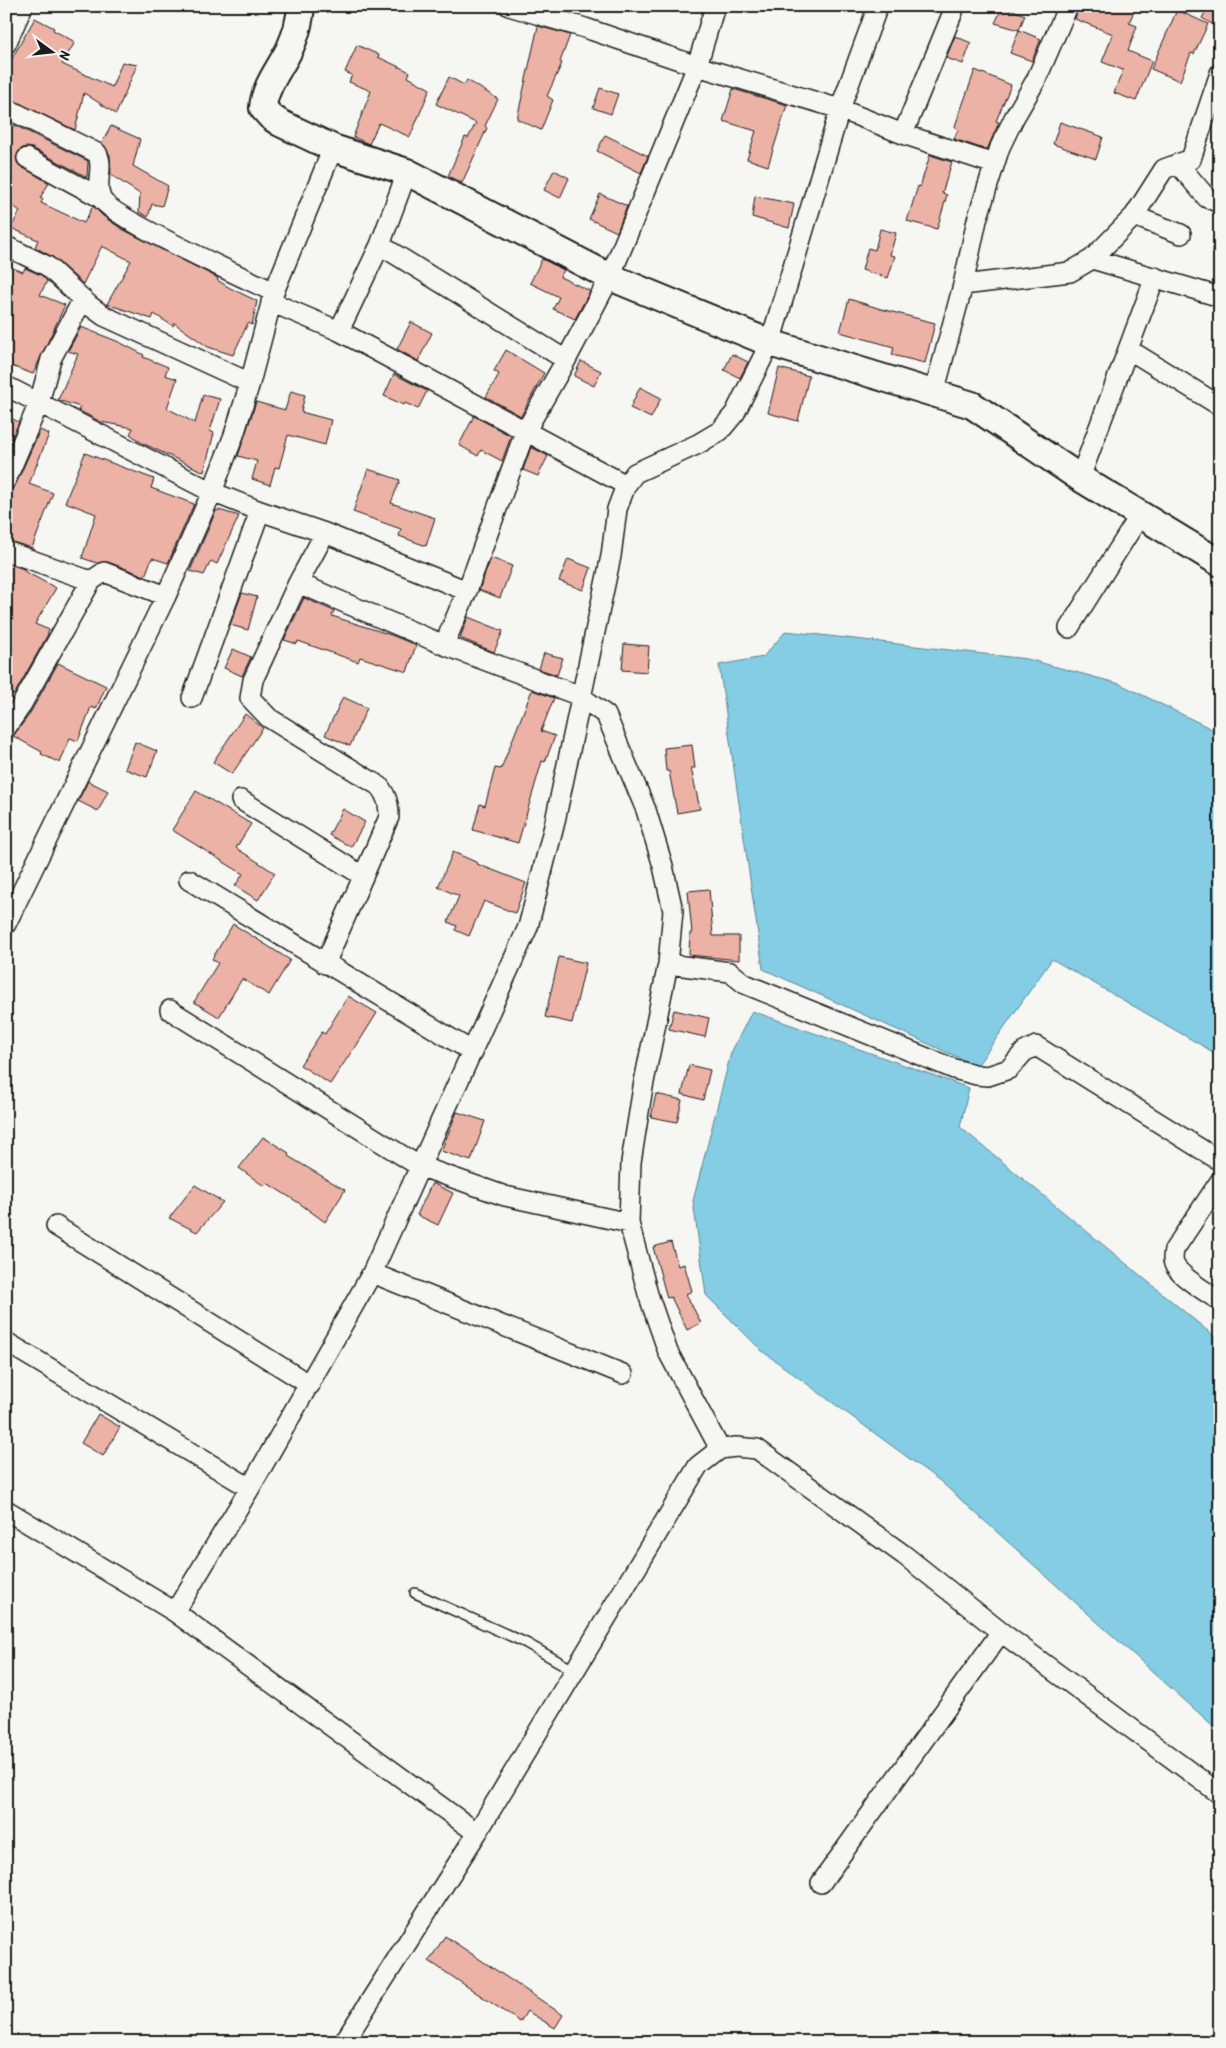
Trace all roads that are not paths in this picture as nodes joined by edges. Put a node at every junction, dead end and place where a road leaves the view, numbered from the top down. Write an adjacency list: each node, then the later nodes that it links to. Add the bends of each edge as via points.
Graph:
1 (24, 6): 8 (street)
2 (301, 6): 14 (main road, via 291,47 264,98 264,108 280,124)
3 (509, 6): 9 (street)
4 (715, 6): 9 (street)
5 (878, 6): 12 (street)
6 (1068, 6): 16 (street)
7 (953, 12): 13 (street)
8 (6, 44)
9 (697, 66): 12 (street); 26 (street)
10 (1220, 73): 17 (street, via 1192,159)
11 (6, 108): 19 (street, via 97,153 101,166 98,181)
12 (840, 109): 13 (street); 33 (street)
13 (903, 134): 16 (street)
14 (334, 148): 18 (main road); 29 (street)
15 (26, 158): 19 (street)
16 (994, 164): 28 (street, via 977,220)
17 (1179, 165): 20 (street, via 1207,198); 21 (street, via 1164,168)
18 (407, 172): 23 (street); 26 (main road)
19 (101, 198): 29 (street, via 111,210)
20 (1220, 203)
21 (1134, 216): 22 (street); 25 (street)
22 (1181, 234)
23 (380, 245): 32 (street); 35 (street)
24 (6, 246): 31 (street, via 47,266)
25 (1092, 259): 27 (street); 28 (street, via 1070,272)
26 (610, 277): 33 (main road); 35 (street)
27 (1155, 277): 30 (street); 34 (street)
28 (963, 285): 38 (street)
29 (273, 297): 32 (street); 36 (street)
30 (1220, 297)
31 (83, 299): 36 (street, via 104,316); 39 (street, via 51,359)
32 (339, 331): 41 (street)
33 (770, 343): 38 (main road); 44 (street, via 735,413 720,431 635,473)
34 (1128, 349): 40 (street); 42 (street)
35 (566, 360): 41 (street)
36 (250, 383): 45 (street)
37 (6, 386): 39 (street)
38 (934, 393): 42 (main road, via 972,405)
39 (39, 403): 43 (street); 45 (street)
40 (1220, 406)
41 (525, 432): 44 (street); 53 (street)
42 (1080, 478): 47 (main road)
43 (6, 480)
44 (626, 485): 57 (street, via 617,509)
45 (212, 492): 46 (street); 54 (street)
46 (260, 512): 48 (street); 58 (street)
47 (1140, 515): 50 (main road); 55 (street)
48 (324, 533): 52 (street); 53 (street)
49 (6, 551): 51 (street)
50 (1220, 564)
51 (91, 581): 54 (street, via 104,572); 59 (street)
52 (298, 583): 56 (street); 61 (street, via 253,680 250,698 269,718 379,786 387,796 389,817)
53 (467, 591): 56 (street)
54 (166, 596): 63 (street)
55 (1070, 628)
56 (444, 645): 57 (street)
57 (580, 696): 65 (street, via 606,715 646,810 673,911); 67 (street, via 554,826 528,927)
58 (192, 698)
59 (6, 728)
60 (241, 800): 61 (street)
61 (363, 876): 64 (street)
62 (189, 880): 64 (street)
63 (6, 924)
64 (325, 964): 67 (street)
65 (668, 964): 68 (street, via 730,972 745,984 954,1069 978,1075 988,1076 1009,1069 1024,1052 1036,1046); 71 (street, via 642,1087 631,1162)
66 (170, 1010): 69 (street)
67 (472, 1052): 69 (street)
68 (1220, 1161)
69 (419, 1166): 71 (street, via 505,1196); 73 (street)
70 (1220, 1181): 74 (street, via 1174,1250 1173,1260 1182,1274)
71 (629, 1223): 78 (street, via 668,1352)
72 (56, 1226): 77 (street)
73 (372, 1274): 76 (street); 77 (street)
74 (1220, 1301)
75 (6, 1342): 79 (street)
76 (623, 1374)
77 (310, 1384): 79 (street)
78 (720, 1449): 83 (street, via 757,1449 904,1555); 84 (street, via 698,1466)
79 (250, 1488): 82 (street)
80 (6, 1510): 82 (street)
81 (415, 1593): 84 (lane, via 526,1643)
82 (175, 1612): 86 (street)
83 (1001, 1632): 85 (street); 87 (street)
84 (575, 1671): 86 (street)
85 (1220, 1794)
86 (477, 1833): 88 (street)
87 (821, 1883)
88 (344, 2042)

